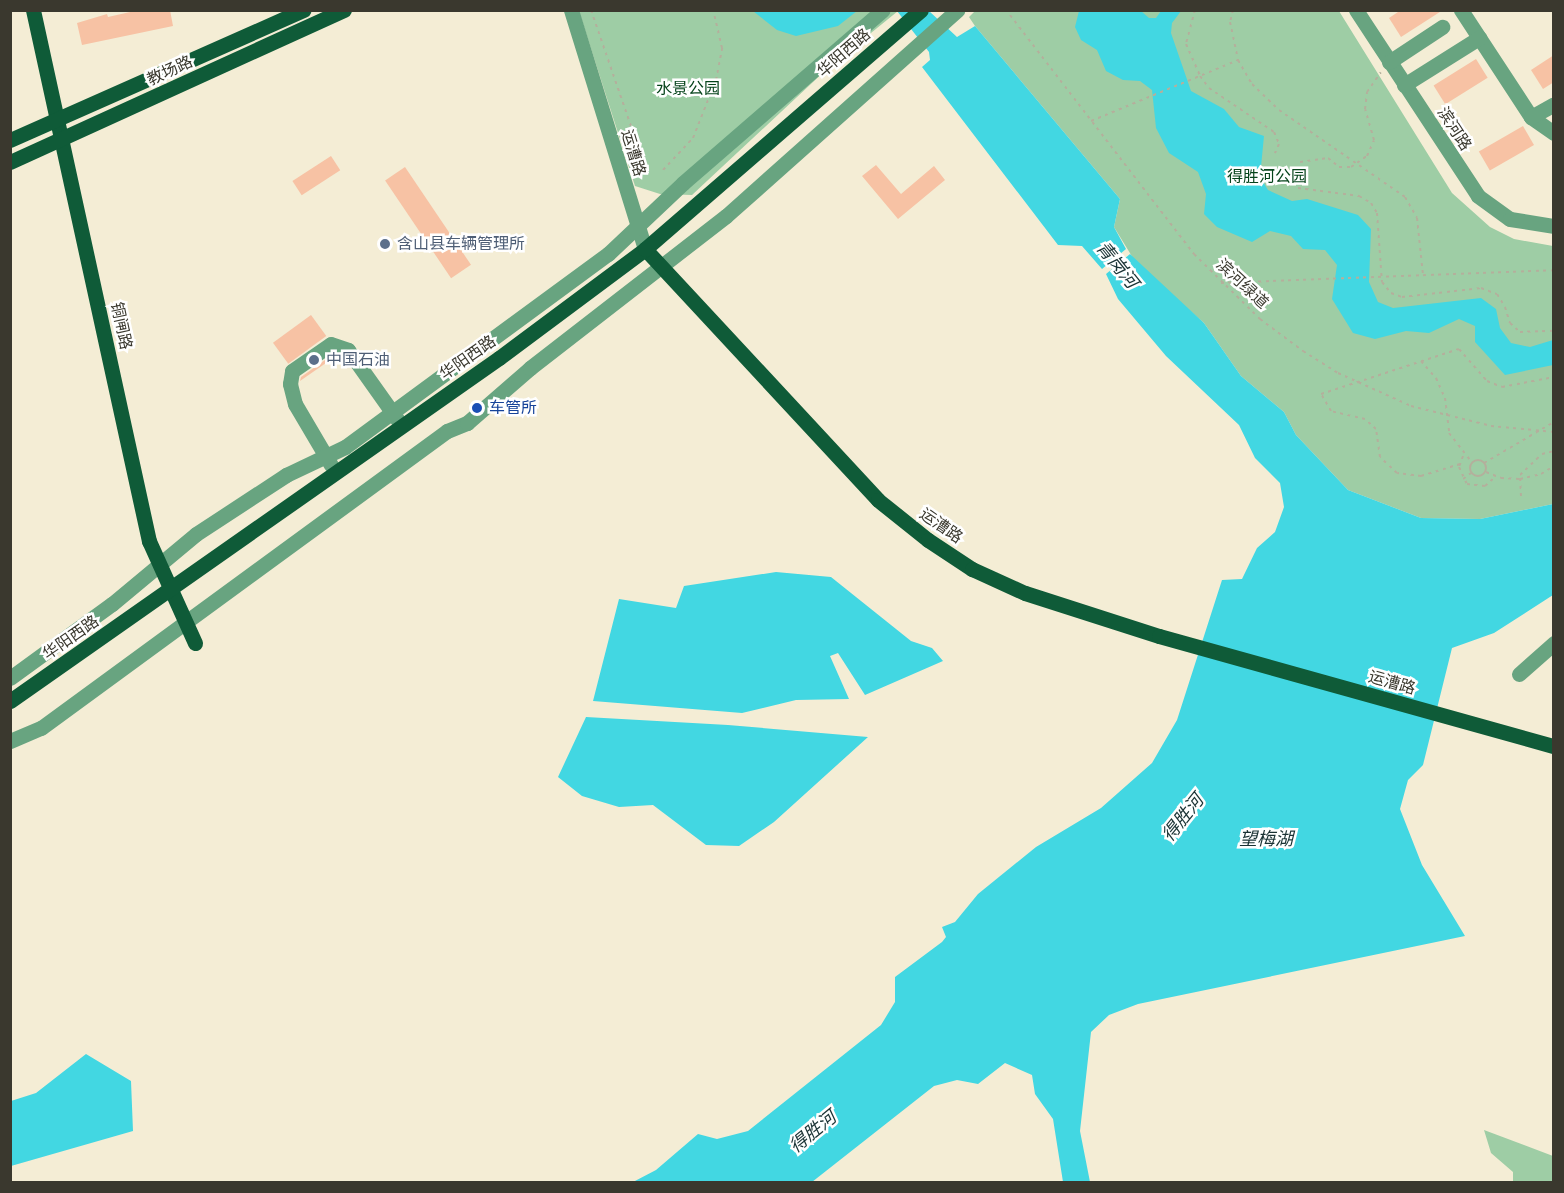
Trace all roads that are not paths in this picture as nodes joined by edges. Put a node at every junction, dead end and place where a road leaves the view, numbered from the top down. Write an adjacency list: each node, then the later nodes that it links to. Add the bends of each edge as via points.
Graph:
1 (33, 10): 16 (main road, 铜闸路)
2 (304, 10): 16 (main road, 教场路)
3 (571, 10): 22 (street, 运漕路)
4 (883, 10): 22 (street)
5 (921, 10): 23 (main road, 华阳西路)
6 (957, 10): 30 (street, via 726,216 530,368 476,415 447,431)
7 (1356, 10): 12 (street, 滨河路)
8 (1461, 10): 11 (street)
9 (343, 11): 19 (main road, 教场路)
10 (1442, 27): 12 (street)
11 (1479, 38): 13 (street); 15 (street)
12 (1389, 62): 13 (street, 滨河路)
13 (1404, 85): 21 (street, 滨河路, via 1478,196 1510,219)
14 (1554, 104): 15 (street)
15 (1531, 117): 17 (street)
16 (57, 120): 18 (main road, 教场路); 19 (main road, 铜闸路)
17 (1554, 133)
18 (10, 140)
19 (62, 140): 20 (main road, 教场路); 28 (main road, 铜闸路, via 150,541)
20 (10, 162)
21 (1554, 226)
22 (637, 227): 23 (street, 运漕路); 24 (street, via 608,254)
23 (645, 249): 25 (main road, 华阳西路); 37 (main road, 运漕路, via 878,500 972,569 1025,593 1159,636)
24 (393, 413): 25 (street); 26 (street); 26 (street, via 348,350 331,344 292,371 290,384 295,404)
25 (403, 426): 27 (main road, 华阳西路)
26 (326, 456): 27 (street); 28 (street, via 286,474 196,534)
27 (336, 473): 29 (main road, 华阳西路)
28 (160, 564): 29 (main road, 铜闸路); 34 (street)
29 (171, 590): 30 (main road, 铜闸路); 35 (main road, 华阳西路)
30 (186, 623): 31 (main road, 铜闸路); 36 (street, via 41,728)
31 (195, 643)
32 (1554, 643): 33 (street)
33 (1519, 674)
34 (10, 678)
35 (10, 701)
36 (10, 741)
37 (1554, 746)

